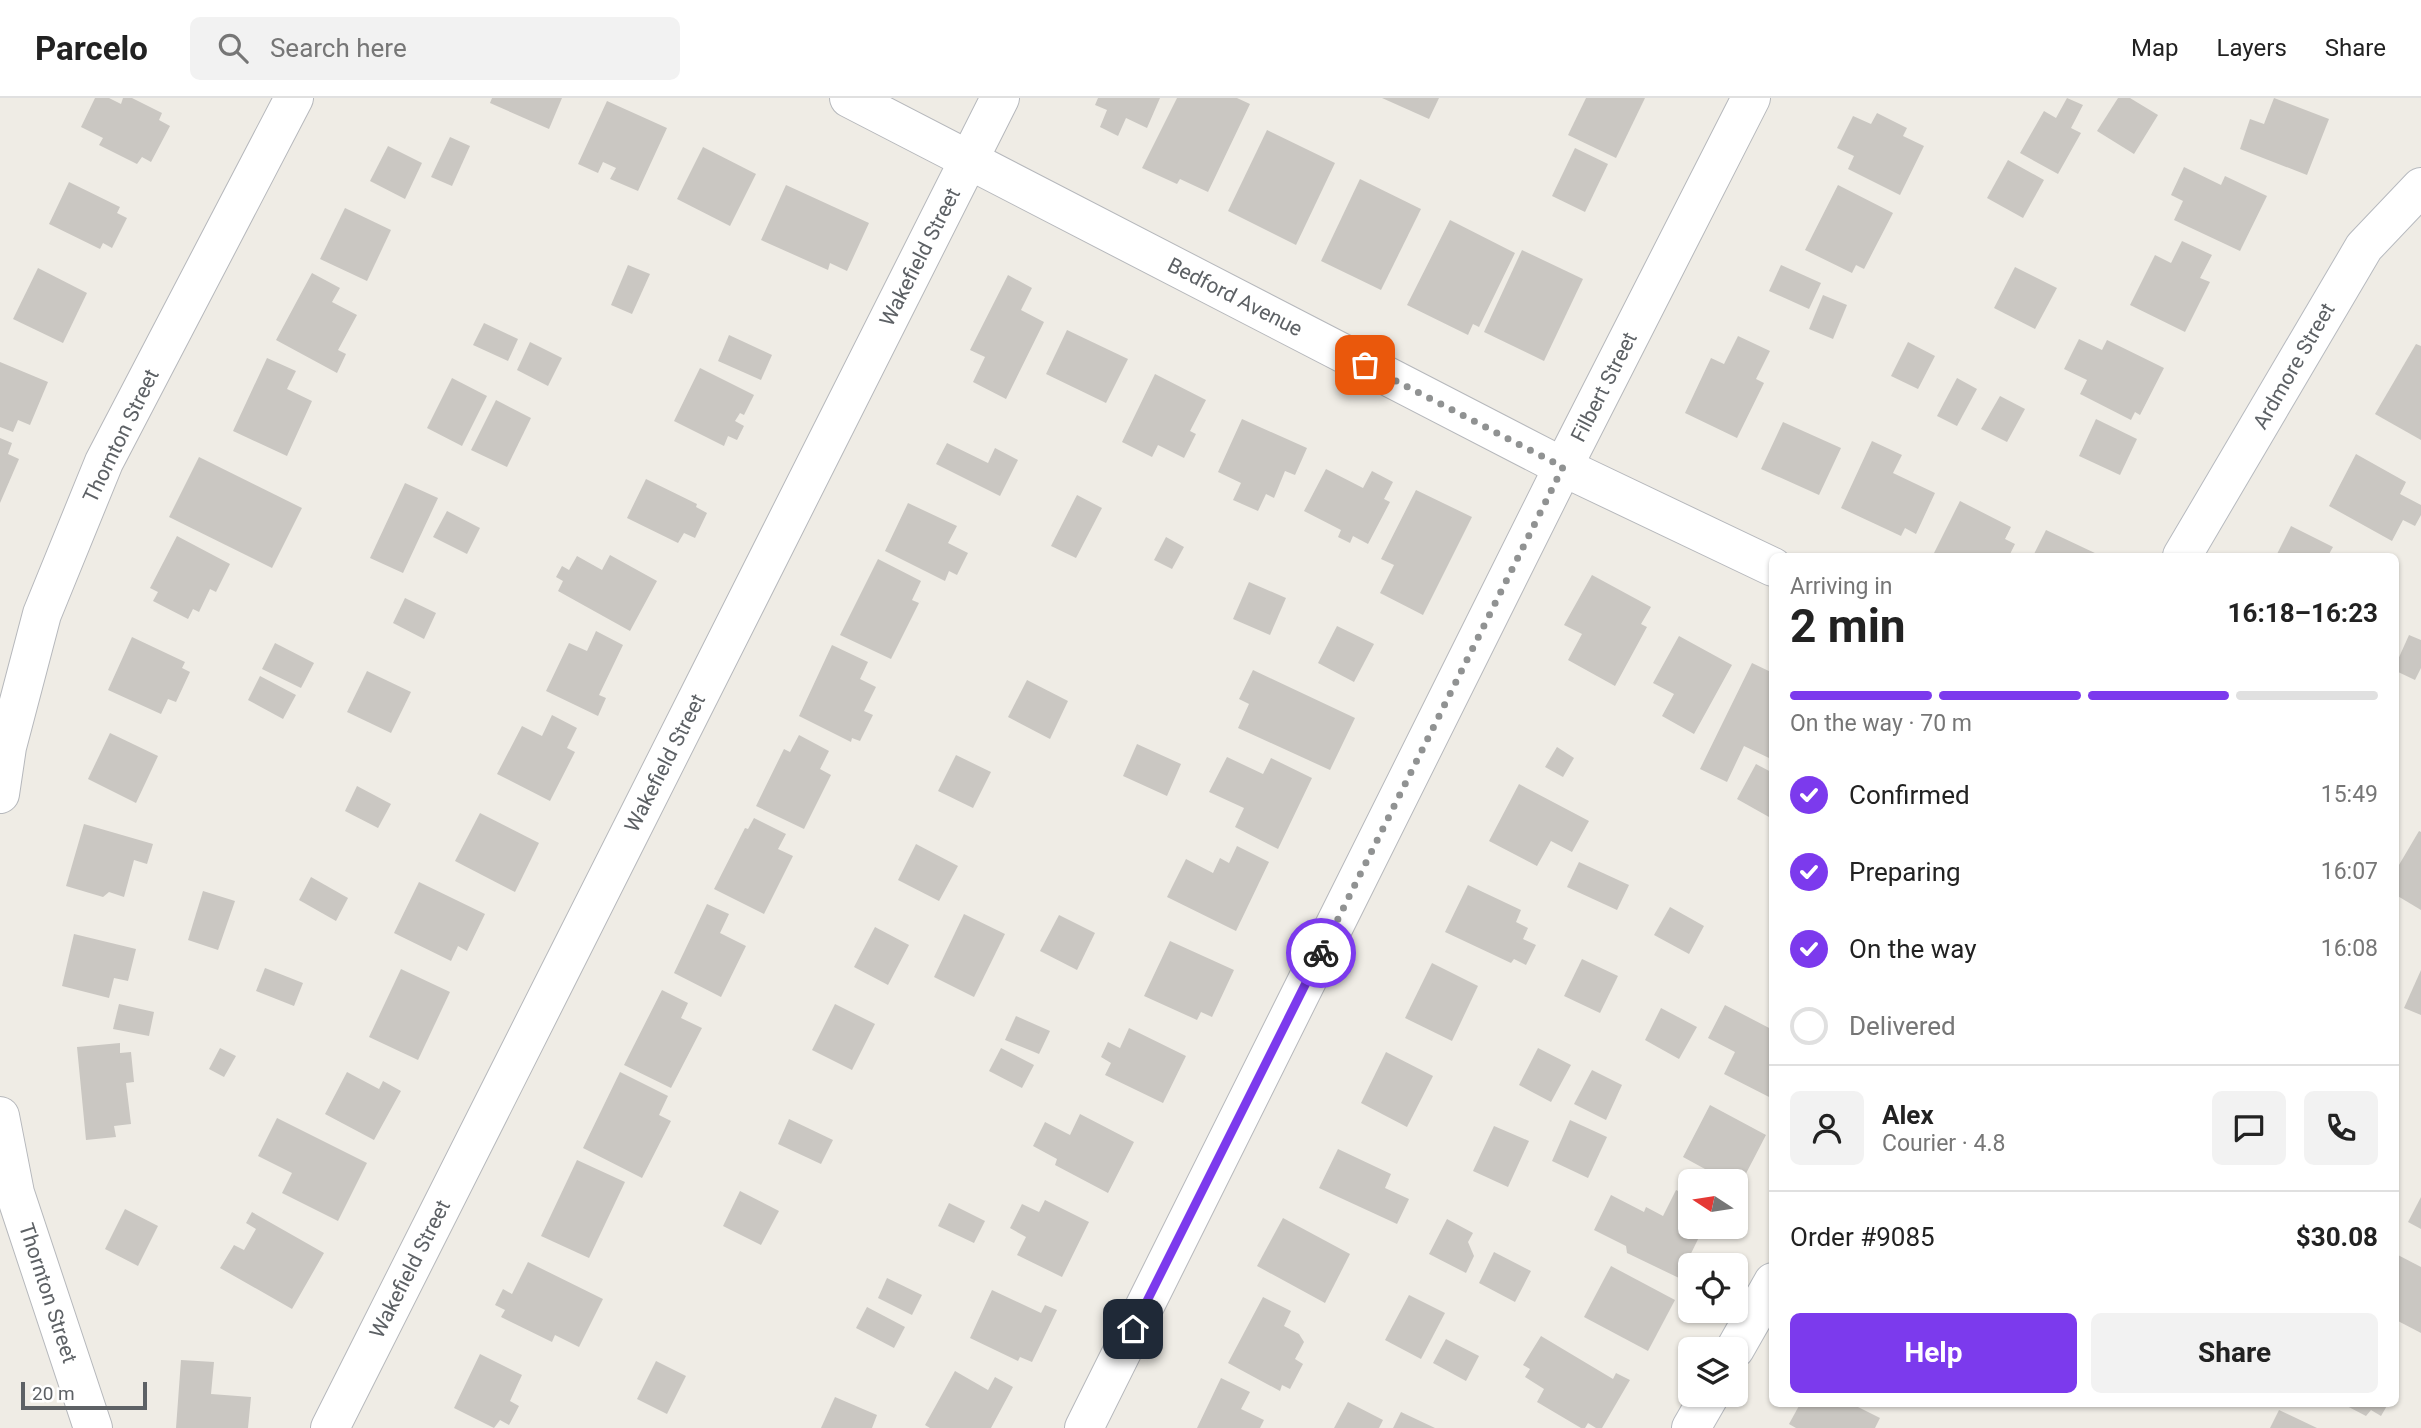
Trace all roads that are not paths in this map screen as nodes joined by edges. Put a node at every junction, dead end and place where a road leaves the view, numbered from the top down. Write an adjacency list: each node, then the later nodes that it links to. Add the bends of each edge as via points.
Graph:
1 (294, 98): 10 (street, Thornton Street, via 104,462 43,614 7,747)
2 (849, 98): 5 (street, Bedford Avenue)
3 (1000, 98): 5 (street, Wakefield Street)
4 (1751, 98): 7 (street, Filbert Street)
5 (969, 160): 7 (street, Bedford Avenue); 16 (street, Wakefield Street)
6 (2421, 187): 8 (street, Ardmore Street, via 2364,247)
7 (1563, 467): 9 (street, Bedford Avenue); 17 (street, Filbert Street)
8 (2184, 553)
9 (1769, 565)
10 (0, 794)
11 (0, 1116): 15 (street, Thornton Street, via 15,1193)
12 (1769, 1289): 13 (street)
13 (1742, 1337)
14 (1703, 1407): 18 (street)
15 (93, 1428)
16 (330, 1428)
17 (1084, 1428)
18 (1691, 1428)

